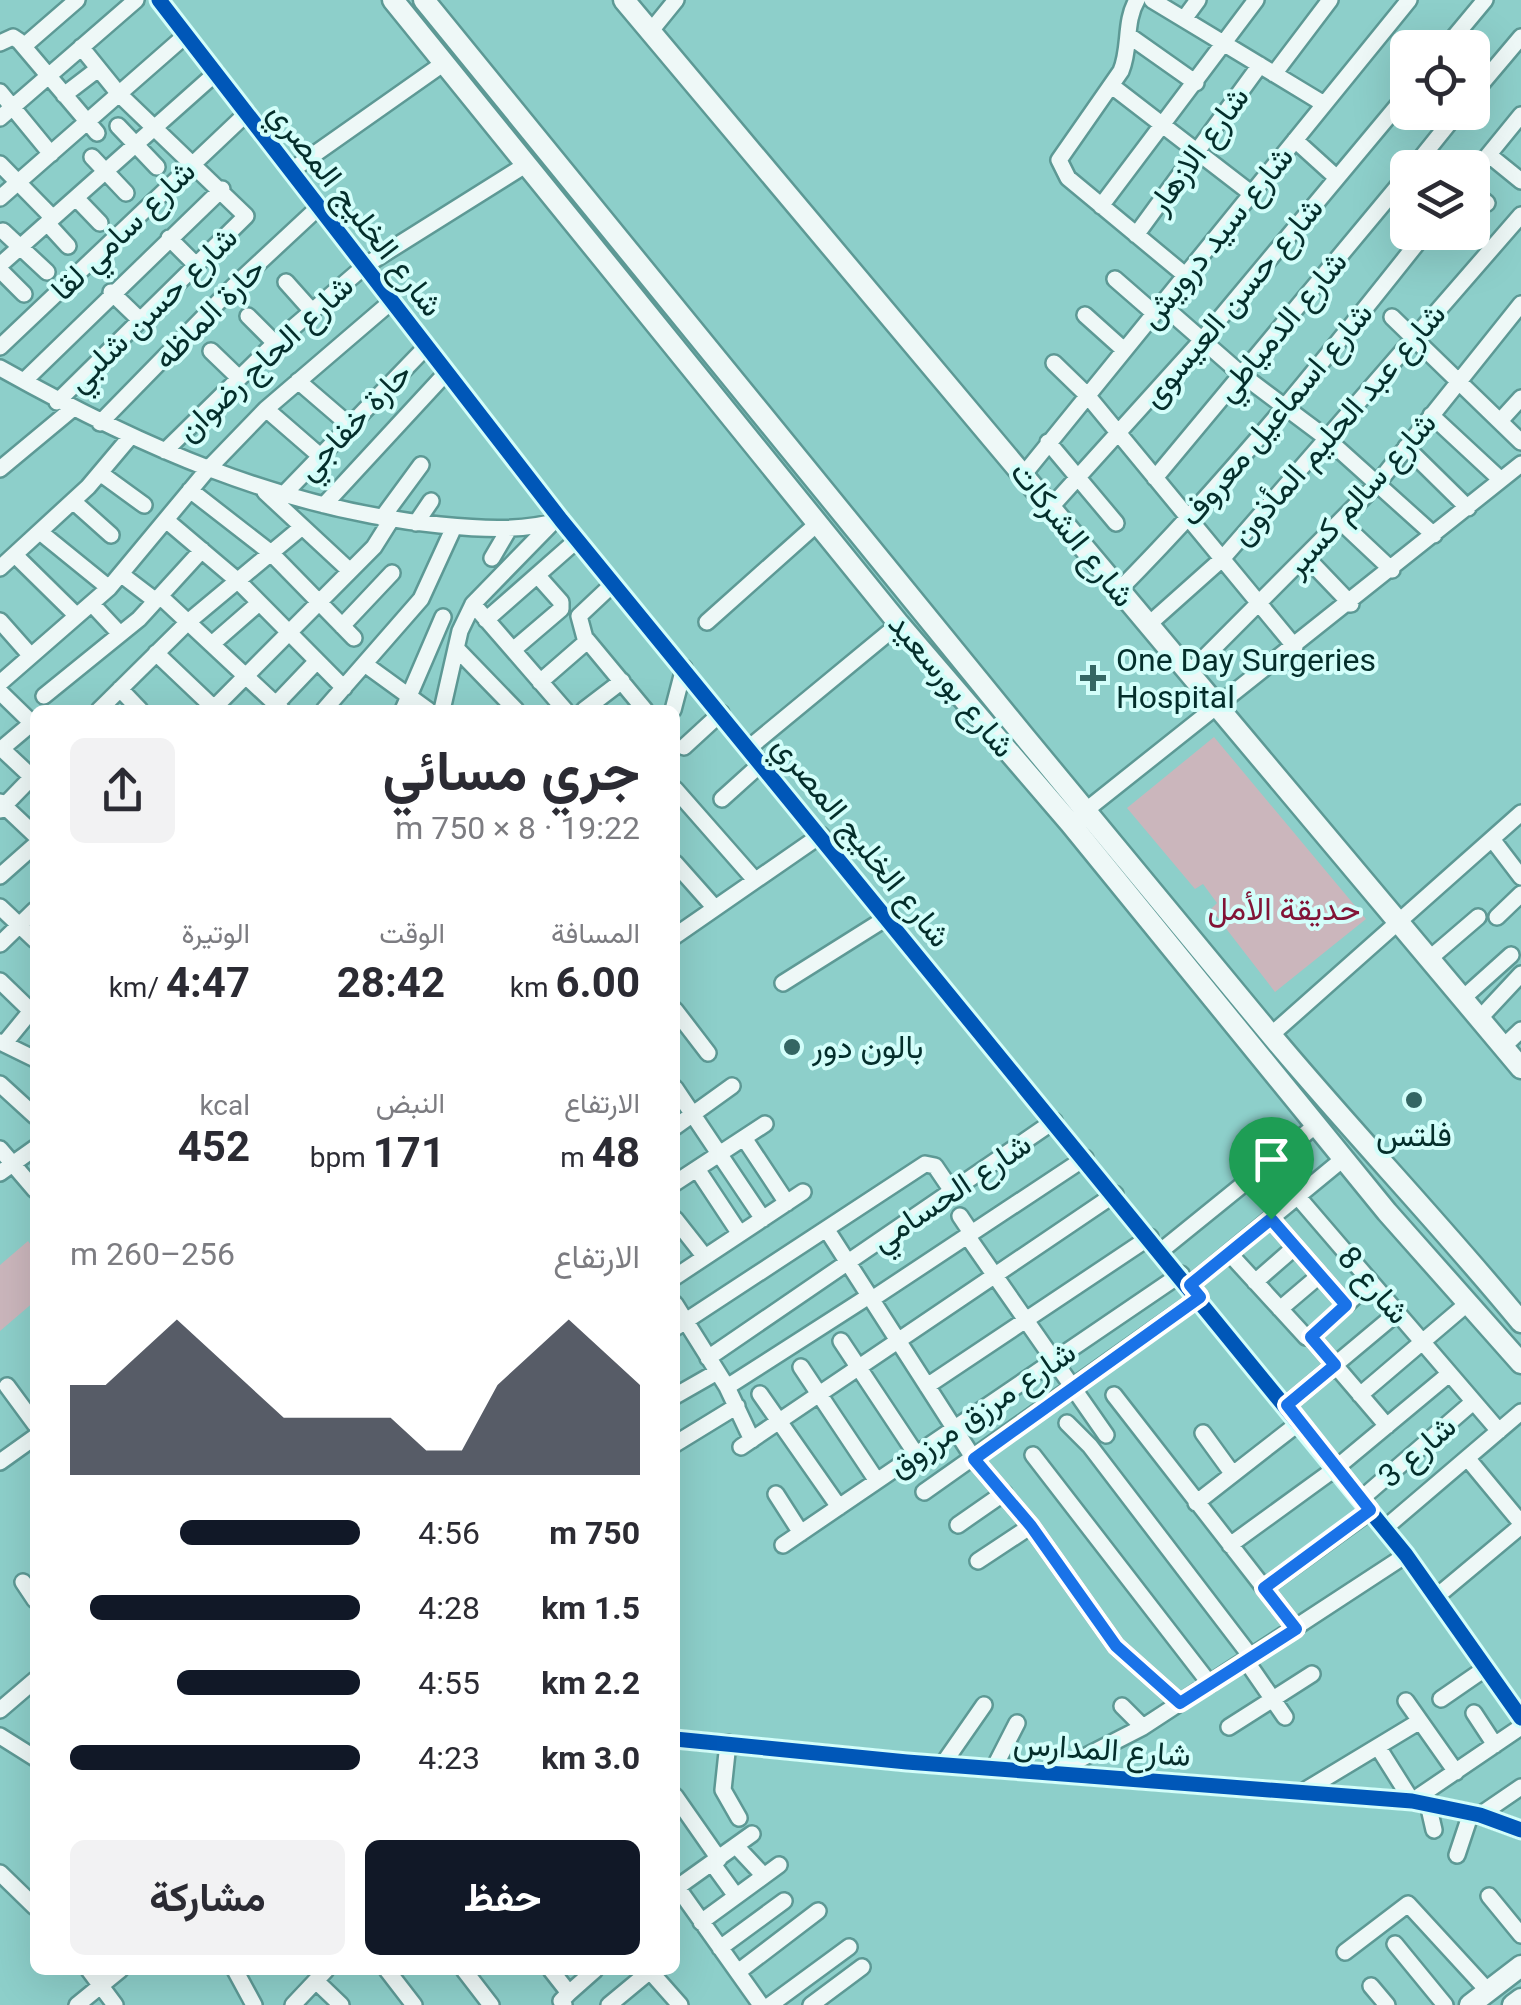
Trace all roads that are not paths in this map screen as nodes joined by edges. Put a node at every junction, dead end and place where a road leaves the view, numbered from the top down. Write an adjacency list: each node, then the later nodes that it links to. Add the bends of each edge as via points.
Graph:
1 (78, 0): 22 (street)
2 (136, 0): 24 (street)
3 (159, 0): 18 (street, شارع الخليج المصري)
4 (393, 0): 25 (main road, شارع بورسعيد)
5 (424, 0): 243 (main road, شارع بورسعيد)
6 (624, 0): 17 (main road, شارع الشركات)
7 (676, 0): 17 (street)
8 (1137, 0): 19 (street)
9 (1152, 0): 15 (street)
10 (1198, 0): 15 (street)
11 (1256, 0): 23 (street)
12 (1409, 0): 36 (street, شارع سيد درويش)
13 (1485, 0): 16 (street)
14 (1321, 3): 27 (street, شارع الازهار)
15 (1184, 19): 23 (street)
16 (1460, 30)
17 (650, 32): 134 (main road, شارع الشركات)
18 (186, 35): 28 (street, شارع الخليج المصري); 34 (street)
19 (1128, 35): 31 (street); 32 (street, via 1127,56)
20 (1521, 37): 29 (street)
21 (0, 44): 22 (street, via 13,37)
22 (21, 44): 30 (street)
23 (1224, 44): 27 (street); 31 (street)
24 (81, 47): 26 (street); 30 (street)
25 (444, 63): 56 (main road, شارع بورسعيد); 58 (street)
26 (98, 69): 34 (street); 35 (street)
27 (1267, 69): 36 (street); 50 (street, شارع الازهار)
28 (216, 74): 38 (street, شارع الخليج المصري); 44 (street)
29 (1490, 74)
30 (48, 76): 35 (street); 37 (street)
31 (1196, 83): 42 (street)
32 (1112, 86): 42 (street); 70 (street, via 1059,160 1064,173)
33 (0, 92): 37 (street)
34 (118, 94): 43 (street); 44 (street)
35 (64, 96): 43 (street)
36 (1324, 104): 46 (street, شارع سيد درويش)
37 (6, 113): 49 (street)
38 (247, 113): 54 (street, شارع سامي لقا); 58 (street, شارع الخليج المصري)
39 (1390, 115): 60 (street, شارع حسن العيسوى)
40 (1519, 122): 51 (street)
41 (118, 126): 47 (street)
42 (1163, 126): 50 (street); 70 (street)
43 (92, 128): 49 (street)
44 (154, 129): 47 (street); 54 (street)
45 (1443, 130): 48 (street)
46 (1295, 140): 60 (street); 65 (street, شارع سيد درويش)
47 (136, 144): 57 (street); 59 (street)
48 (1427, 150)
49 (50, 154): 62 (street)
50 (1198, 154): 65 (street); 75 (street, شارع الازهار)
51 (1490, 154)
52 (1490, 156): 61 (street)
53 (92, 158): 59 (street)
54 (194, 163): 63 (street); 101 (street, شارع سامي لقا)
55 (0, 164): 62 (street)
56 (527, 164): 81 (street, شارع الحاج رضوان); 154 (main road, شارع بورسعيد)
57 (158, 167)
58 (292, 170): 69 (street, شارع الخليج المصري)
59 (105, 172): 64 (street); 68 (street)
60 (1337, 178): 98 (street, شارع حسن العيسوى)
61 (1521, 181)
62 (18, 182): 67 (street); 72 (street)
63 (222, 189): 76 (street); 80 (street, شارع حسن شلبي, via 246,216)
64 (126, 192)
65 (1252, 194): 84 (street, شارع سيد درويش)
66 (1390, 196): 107 (street, شارع الدمياطي)
67 (0, 198)
68 (76, 198): 72 (street); 73 (street)
69 (320, 206): 81 (street, شارع الخليج المصري); 119 (street, حارة الماظه)
70 (1102, 206): 75 (street)
71 (1521, 216): 97 (street, شارع عبد الحليم المأذون)
72 (50, 221): 77 (street); 78 (street)
73 (100, 222)
74 (3, 231): 78 (street)
75 (1136, 235): 84 (street)
76 (169, 238): 80 (street); 87 (street)
77 (68, 246)
78 (20, 247): 82 (street); 83 (street)
79 (1412, 250): 116 (street, شارع اسماعيل معروف)
80 (196, 265): 96 (street, شارع حسن شلبي)
81 (366, 265): 89 (street, شارع الخليج المصري); 92 (street, شارع الحاج رضوان)
82 (0, 268): 88 (street)
83 (47, 272)
84 (1185, 275): 91 (street, شارع سيد درويش)
85 (1114, 279): 91 (street)
86 (286, 282): 92 (street)
87 (111, 292): 96 (street); 110 (street)
88 (24, 294)
89 (392, 301): 100 (street, شارع الخليج المصري); 109 (street)
90 (1521, 304): 111 (street, شارع سالم كسبر)
91 (1158, 308): 98 (street); 102 (street, شارع سيد درويش)
92 (311, 310): 99 (street, شارع الحاج رضوان)
93 (1086, 315): 102 (street)
94 (248, 316): 99 (street)
95 (1392, 317): 97 (street)
96 (139, 319): 114 (street, شارع حسن شلبي)
97 (1414, 334): 111 (street); 123 (street, شارع عبد الحليم المأذون)
98 (1201, 341): 107 (street); 121 (street, شارع حسن العيسوى)
99 (274, 343): 108 (street, شارع الحاج رضوان)
100 (427, 346): 106 (street, شارع الخليج المصري); 120 (street, حارة خفاجي)
101 (0, 347)
102 (1124, 350): 112 (street, شارع سيد درويش)
103 (211, 351): 108 (street)
104 (1054, 363): 112 (street)
105 (1, 369): 110 (street)
106 (447, 372): 145 (street); 151 (street, شارع الخليج المصري)
107 (1241, 374): 116 (street); 135 (street, شارع الدمياطي)
108 (238, 377): 127 (street, شارع الحاج رضوان)
109 (298, 381): 115 (street); 120 (street)
110 (24, 382): 114 (street)
111 (1459, 382): 117 (street, شارع سالم كسبر); 118 (street)
112 (1087, 394): 121 (street); 124 (street, شارع سيد درويش)
113 (1521, 398): 118 (street)
114 (64, 406): 119 (street); 132 (street, شارع حسن شلبي)
115 (266, 409): 128 (street); 131 (street)
116 (1285, 409): 123 (street); 149 (street, شارع اسماعيل معروف)
117 (1431, 415): 126 (street, شارع سالم كسبر); 137 (street)
118 (1500, 421): 125 (street)
119 (100, 423): 122 (street)
120 (348, 424): 128 (street, حارة خفاجي)
121 (1119, 435): 135 (street); 136 (street, شارع حسن العيسوى)
122 (131, 436): 127 (street); 133 (street)
123 (1325, 437): 138 (street); 168 (street, شارع عبد الحليم المأذون)
124 (1048, 442): 134 (street, شارع سيد درويش); 136 (street)
125 (1521, 442)
126 (1406, 447): 138 (street, شارع سالم كسبر); 147 (street)
127 (165, 451): 131 (street)
128 (319, 455): 141 (street, حارة خفاجي)
129 (1521, 464): 137 (street)
130 (421, 465): 148 (street)
131 (208, 468): 139 (street); 140 (street)
132 (0, 469)
133 (100, 473): 143 (street); 144 (street)
134 (1024, 474): 146 (main road, شارع الشركات)
135 (1154, 478): 149 (street)
136 (1077, 480): 146 (street, شارع حسن العيسوى); 155 (street)
137 (1501, 480): 147 (street)
138 (1377, 484): 152 (street, شارع سالم كسبر); 161 (street)
139 (262, 488): 141 (street); 156 (street)
140 (190, 490): 150 (street); 164 (street)
141 (282, 496): 145 (street)
142 (431, 500): 153 (street)
143 (73, 501): 159 (street); 160 (street)
144 (144, 505)
145 (324, 506): 148 (street)
146 (1051, 507): 178 (main road, شارع الشركات)
147 (1468, 508): 161 (street)
148 (386, 519): 153 (street); 171 (street)
149 (1189, 519): 168 (street); 178 (street, شارع اسماعيل معروف)
150 (166, 520): 163 (street); 173 (street)
151 (556, 521): 158 (street); 162 (street, شارع الخليج المصري); 184 (street)
152 (1341, 522): 167 (street, شارع سالم كسبر); 170 (street)
153 (416, 523): 157 (street)
154 (818, 523): 192 (street); 193 (main road, شارع بورسعيد)
155 (1116, 523)
156 (302, 527): 164 (street); 171 (street)
157 (454, 527): 158 (street); 180 (street)
158 (509, 529): 166 (street)
159 (40, 532): 165 (street); 177 (street)
160 (110, 535)
161 (1434, 535): 170 (street)
162 (577, 540): 174 (street); 176 (street, شارع الخليج المصري)
163 (202, 550): 175 (street); 179 (street)
164 (271, 553): 175 (street); 181 (street)
165 (15, 554): 169 (street); 187 (street)
166 (492, 558)
167 (1307, 558): 185 (street); 186 (street, شارع سالم كسبر)
168 (1222, 559): 186 (street); 194 (street, شارع عبد الحليم المأذون)
169 (0, 568)
170 (1392, 570): 185 (street)
171 (350, 571): 181 (street)
172 (392, 574): 181 (street, via 348,632)
173 (122, 575): 177 (street); 179 (street)
174 (537, 575): 189 (street); 202 (street, via 561,609)
175 (238, 581): 183 (street); 191 (street)
176 (613, 584): 198 (street, via 578,616); 207 (street, شارع الخليج المصري)
177 (108, 588): 182 (street)
178 (1118, 590): 194 (main road, شارع الشركات)
179 (159, 599): 191 (street); 197 (street)
180 (421, 599): 188 (street); 206 (street)
181 (319, 602): 196 (street)
182 (92, 604): 187 (street); 197 (street)
183 (259, 604): 196 (street); 199 (street)
184 (473, 604): 189 (street); 195 (street)
185 (1351, 604): 200 (street)
186 (1260, 605): 200 (street); 208 (street, شارع سالم كسبر)
187 (77, 616): 204 (street)
188 (443, 617): 195 (street); 223 (street)
189 (486, 620): 202 (street)
190 (0, 621): 204 (street)
191 (188, 622): 199 (street); 203 (street)
192 (707, 622)
193 (899, 624): 235 (street); 290 (main road, شارع بورسعيد)
194 (1148, 625): 208 (main road, شارع الشركات)
195 (460, 630): 201 (street)
196 (288, 631): 205 (street); 209 (street)
197 (120, 634): 215 (street)
198 (587, 640): 210 (street); 211 (street)
199 (212, 644): 209 (street)
200 (1295, 646): 230 (street)
201 (456, 648): 224 (street); 225 (street)
202 (512, 650): 211 (street)
203 (156, 653): 213 (street); 219 (street)
204 (31, 656): 212 (street)
205 (317, 662): 216 (street); 222 (street)
206 (366, 665): 216 (street); 223 (street)
207 (684, 668): 229 (street); 231 (street, شارع الخليج المصري)
208 (1188, 674): 230 (main road, شارع الشركات)
209 (244, 675): 220 (street); 221 (street)
210 (622, 681): 227 (street); 228 (street)
211 (540, 682): 226 (street)
212 (0, 683)
213 (120, 690): 217 (street); 218 (street)
214 (0, 692): 232 (street)
215 (44, 696)
216 (336, 702)
217 (104, 705)
218 (135, 705)
219 (210, 705)
220 (218, 705)
221 (277, 705)
222 (281, 705)
223 (407, 705)
224 (448, 705)
225 (511, 705)
226 (560, 705)
227 (591, 705)
228 (641, 705)
229 (674, 705)
230 (1216, 708): 243 (street); 260 (main road, شارع الشركات)
231 (721, 713): 234 (street); 235 (street, شارع الخليج المصري)
232 (30, 720)
233 (30, 727): 236 (street)
234 (684, 747)
235 (750, 747): 237 (street, شارع الخليج المصري)
236 (1, 750): 238 (street)
237 (763, 762): 241 (street); 246 (street, شارع الخليج المصري)
238 (30, 774)
239 (30, 781): 242 (street)
240 (680, 796): 252 (street)
241 (722, 799)
242 (1, 806): 245 (street)
243 (1086, 811): 276 (main road, شارع بورسعيد)
244 (1521, 813): 247 (street)
245 (30, 831)
246 (821, 835): 252 (street); 258 (street, شارع الخليج المصري)
247 (1492, 839): 251 (street); 260 (street)
248 (30, 849): 250 (street)
249 (680, 869): 255 (street)
250 (0, 876)
251 (1521, 878)
252 (755, 880): 255 (street)
253 (1521, 894): 259 (street)
254 (0, 907): 261 (street)
255 (715, 908): 262 (street)
256 (30, 914): 261 (street)
257 (1478, 916): 266 (street)
258 (888, 917): 269 (street); 287 (street, شارع الخليج المصري)
259 (1497, 917)
260 (1398, 923): 266 (main road, شارع الشركات); 276 (street)
261 (18, 924): 263 (street); 264 (street)
262 (680, 930)
263 (30, 935)
264 (0, 944)
265 (1512, 955): 270 (street)
266 (1428, 959): 270 (main road, شارع الشركات)
267 (1521, 974): 274 (street)
268 (0, 980): 271 (street)
269 (784, 983)
270 (1462, 999): 274 (main road, شارع الشركات)
271 (30, 1006)
272 (30, 1012): 277 (street)
273 (680, 1017): 279 (street)
274 (1479, 1019): 278 (main road, شارع الشركات)
275 (1521, 1030): 278 (street)
276 (1271, 1035): 303 (main road, شارع بورسعيد)
277 (2, 1043): 280 (street)
278 (1503, 1047): 281 (main road, شارع الشركات)
279 (708, 1053)
280 (30, 1057)
281 (1521, 1068)
282 (0, 1084): 285 (street)
283 (732, 1086): 286 (street)
284 (680, 1095): 286 (street)
285 (30, 1111)
286 (694, 1113): 288 (street); 294 (street)
287 (1054, 1121): 295 (street, شارع الخليج المصري); 301 (street, شارع الحسامي)
288 (680, 1123)
289 (765, 1124): 291 (street)
290 (1315, 1126): 296 (main road, شارع بورسعيد); 316 (street)
291 (744, 1138): 294 (street); 306 (street)
292 (0, 1149): 297 (street)
293 (30, 1152): 297 (street)
294 (721, 1153): 298 (street); 309 (street)
295 (1085, 1158): 304 (street, شارع الخليج المصري); 315 (street)
296 (1343, 1159): 305 (street); 307 (main road, شارع بورسعيد)
297 (7, 1168): 300 (street)
298 (697, 1168): 299 (street); 314 (street)
299 (680, 1180)
300 (30, 1186)
301 (952, 1191): 313 (street, via 928,1163); 321 (street, شارع الحسامي)
302 (802, 1192): 306 (street)
303 (1413, 1192): 307 (main road, via 1404,1208); 312 (main road, شارع بورسعيد)
304 (1115, 1194): 316 (street, شارع الخليج المصري); 324 (street)
305 (1298, 1197): 310 (street); 326 (street, شارع 8)
306 (786, 1203): 309 (street)
307 (1387, 1212): 318 (main road, شارع بورسعيد)
308 (960, 1216): 315 (street)
309 (763, 1218): 314 (street)
310 (1271, 1219): 317 (street); 319 (street)
311 (680, 1224): 320 (street)
312 (1444, 1227): 318 (main road, via 1428,1227); 334 (main road, شارع بورسعيد)
313 (827, 1230): 321 (street); 335 (street)
314 (740, 1234): 320 (street)
315 (970, 1236): 324 (street); 328 (street)
316 (1156, 1243): 327 (street, شارع الخليج المصري); 333 (street)
317 (1295, 1247): 323 (street); 325 (street)
318 (1419, 1248): 329 (main road, شارع بورسعيد)
319 (1229, 1253): 325 (street); 327 (street)
320 (705, 1257): 322 (street)
321 (848, 1262): 328 (street); 342 (street, شارع الحسامي)
322 (680, 1274)
323 (1320, 1275): 330 (street); 331 (street)
324 (995, 1276): 333 (street); 338 (street)
325 (1255, 1282): 331 (street)
326 (1371, 1282): 330 (street); 332 (street, شارع 8)
327 (1190, 1285): 340 (street, شارع مرزق مرزوق); 351 (street); 357 (street, شارع الخليج المصري)
328 (870, 1297): 338 (street); 350 (street)
329 (1468, 1303): 339 (street); 341 (main road, شارع بورسعيد)
330 (1346, 1305): 336 (street)
331 (1280, 1309): 336 (street)
332 (1397, 1313): 339 (street, شارع 8); 343 (street)
333 (1026, 1320): 340 (street); 348 (street)
334 (1521, 1322)
335 (680, 1324): 342 (street)
336 (1311, 1337): 343 (street)
337 (841, 1340): 345 (street)
338 (898, 1341): 345 (street); 348 (street)
339 (1422, 1342): 346 (street, شارع 8); 355 (street)
340 (1054, 1361): 351 (street); 366 (street, شارع مرزق مرزوق)
341 (1521, 1363)
342 (712, 1365): 349 (street, شارع الحسامي); 350 (street)
343 (1335, 1365): 355 (street); 357 (street)
344 (801, 1367): 353 (street)
345 (859, 1368): 353 (street); 373 (street)
346 (1449, 1374): 356 (street, شارع 8); 365 (street)
347 (7, 1386): 364 (street)
348 (927, 1386): 366 (street)
349 (680, 1387)
350 (726, 1387): 358 (street)
351 (1073, 1388): 369 (street); 375 (street)
352 (760, 1394): 361 (street)
353 (820, 1395): 361 (street); 380 (street)
354 (1114, 1395): 360 (street)
355 (1360, 1395): 365 (street)
356 (1473, 1402): 367 (street, شارع 8); 385 (street, شارع 3)
357 (1287, 1405): 362 (street, شارع الخليج المصري)
358 (737, 1406): 361 (street, via 746,1444); 371 (street)
359 (1521, 1412): 367 (street)
360 (1131, 1417): 369 (street); 384 (street)
361 (780, 1422): 386 (street)
362 (1300, 1422): 378 (street, شارع الخليج المصري); 379 (street)
363 (1067, 1424): 372 (street)
364 (30, 1426)
365 (1386, 1426): 378 (street)
366 (954, 1428): 373 (street, شارع مرزق مرزوق); 375 (street)
367 (1499, 1432): 376 (street)
368 (1203, 1433): 379 (street)
369 (1106, 1435): 372 (street)
370 (30, 1439): 377 (street)
371 (680, 1441)
372 (1090, 1446): 401 (street)
373 (916, 1454): 380 (street, شارع مرزق مرزوق)
374 (1033, 1455): 405 (street)
375 (974, 1459): 381 (street); 382 (street)
376 (1468, 1459): 388 (street); 390 (street)
377 (0, 1462)
378 (1336, 1468): 385 (street, شارع الخليج المصري); 393 (street)
379 (1232, 1473): 384 (street)
380 (877, 1481): 386 (street, شارع مرزق مرزوق)
381 (924, 1492)
382 (1004, 1493): 387 (street); 389 (street)
383 (776, 1494): 391 (street)
384 (1196, 1503): 393 (street)
385 (1365, 1505): 390 (street, شارع الخليج المصري); 397 (street, شارع 3)
386 (839, 1507): 391 (street, شارع مرزق مرزوق)
387 (958, 1524)
388 (1521, 1525): 399 (street)
389 (1031, 1526): 395 (street); 409 (street, via 1116,1646)
390 (1385, 1528): 394 (street, شارع الخليج المصري)
391 (801, 1533): 392 (street, شارع مرزق مرزوق)
392 (783, 1544)
393 (1230, 1545): 397 (street)
394 (1406, 1555): 399 (street, شارع الخليج المصري); 400 (street)
395 (978, 1561)
396 (22, 1582): 398 (street)
397 (1264, 1588): 400 (street)
398 (30, 1593)
399 (1436, 1597): 402 (street, شارع الخليج المصري)
400 (1296, 1629): 401 (street)
401 (1250, 1660): 405 (street); 406 (street)
402 (1486, 1668): 407 (street); 415 (street, شارع الخليج المصري)
403 (1312, 1674): 406 (street)
404 (30, 1684): 412 (street)
405 (1210, 1684): 409 (street)
406 (1272, 1699): 414 (street); 418 (street)
407 (1441, 1699)
408 (1406, 1701): 416 (street)
409 (1180, 1703): 419 (street)
410 (984, 1705): 427 (street)
411 (1122, 1706): 419 (street)
412 (0, 1710)
413 (1474, 1714): 424 (street)
414 (1285, 1717)
415 (1521, 1718)
416 (1420, 1721): 425 (street); 430 (street)
417 (1017, 1723): 428 (street)
418 (1229, 1726)
419 (1143, 1727): 429 (street)
420 (1521, 1727): 424 (street)
421 (0, 1736): 426 (street)
422 (680, 1740): 423 (street, شارع المدارس)
423 (728, 1743): 427 (street, شارع المدارس); 436 (street, via 723,1790)
424 (1495, 1745): 430 (street)
425 (1378, 1747): 432 (street); 433 (street, via 1388,1778)
426 (30, 1755)
427 (943, 1764): 428 (street, شارع المدارس)
428 (994, 1768): 429 (street, شارع المدارس)
429 (1055, 1772): 432 (street, شارع المدارس)
430 (1456, 1772): 433 (street)
431 (1521, 1787): 435 (street)
432 (1302, 1792): 433 (street, شارع المدارس)
433 (1420, 1803): 435 (street, شارع المدارس); 437 (street)
434 (680, 1804): 442 (street)
435 (1476, 1814): 438 (street, شارع المدارس); 441 (street)
436 (739, 1818)
437 (1434, 1830)
438 (1521, 1830)
439 (752, 1834): 440 (street)
440 (736, 1846): 442 (street); 445 (street)
441 (1457, 1855)
442 (716, 1861): 446 (street); 448 (street)
443 (779, 1865): 445 (street)
444 (0, 1873): 451 (street)
445 (764, 1876): 448 (street)
446 (680, 1884)
447 (680, 1893): 453 (street)
448 (736, 1896): 453 (street)
449 (1488, 1896): 454 (street)
450 (784, 1901): 457 (street)
451 (30, 1902)
452 (818, 1911): 461 (street)
453 (701, 1922): 457 (street)
454 (1521, 1935)
455 (1395, 1944): 491 (street)
456 (849, 1946): 488 (street)
457 (720, 1948): 461 (street)
458 (1345, 1952): 475 (street, via 1408,1904)
459 (1521, 1966): 475 (main road)
460 (862, 1967): 489 (street)
461 (738, 1972): 487 (street)
462 (93, 1975): 473 (street)
463 (114, 1975): 473 (street)
464 (238, 1975): 480 (street)
465 (391, 1975): 483 (street)
466 (468, 1975): 484 (street)
467 (554, 1975): 477 (street)
468 (590, 1975): 477 (street)
469 (645, 1975): 485 (street)
470 (654, 1975): 486 (street)
471 (321, 1976): 481 (street); 482 (street)
472 (1521, 1982): 475 (main road)
473 (102, 1985): 478 (street); 479 (street)
474 (1371, 1986): 490 (street)
475 (1490, 1998): 492 (main road)
476 (1521, 1998): 493 (main road)
477 (566, 1999)
478 (77, 2005)
479 (115, 2005)
480 (254, 2005)
481 (293, 2005)
482 (341, 2005)
483 (414, 2005)
484 (491, 2005)
485 (609, 2005)
486 (680, 2005)
487 (761, 2005)
488 (770, 2005)
489 (812, 2005)
490 (1386, 2005)
491 (1445, 2005)
492 (1470, 2005)
493 (1513, 2005)

